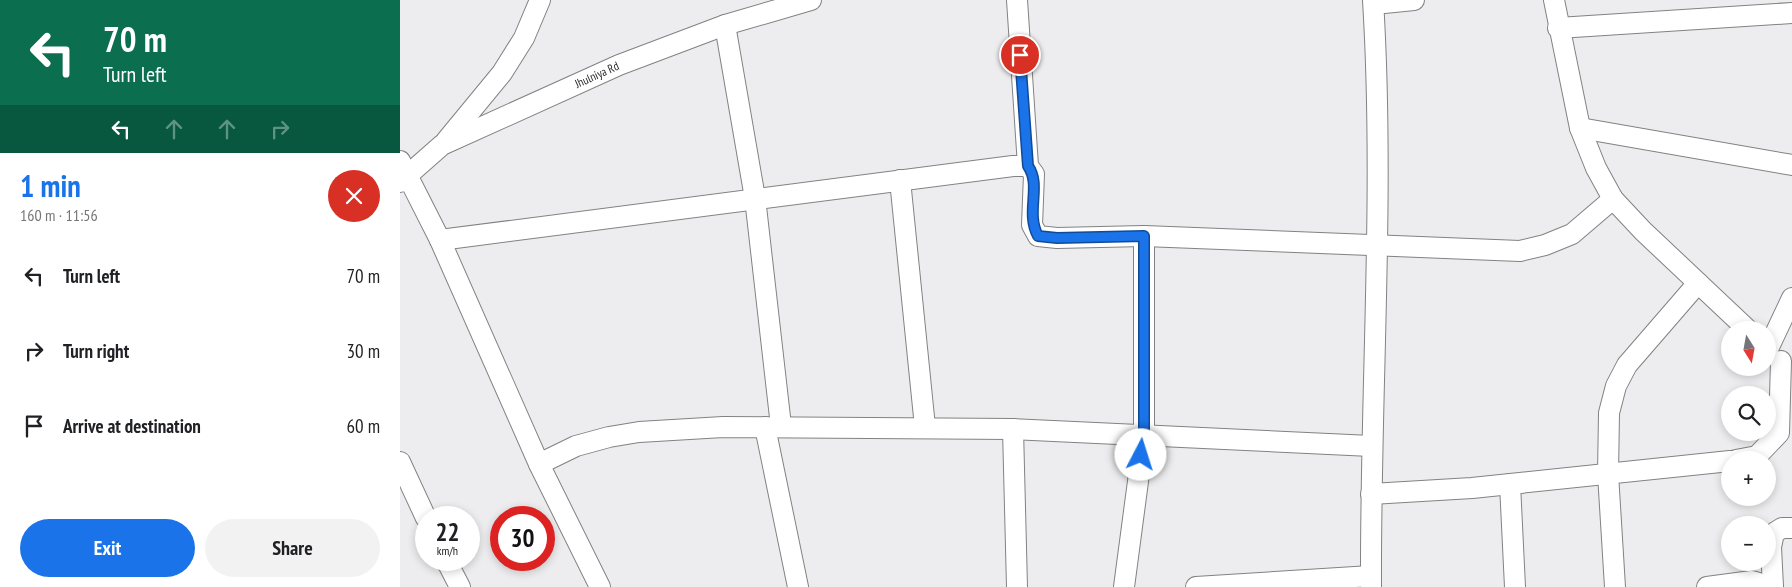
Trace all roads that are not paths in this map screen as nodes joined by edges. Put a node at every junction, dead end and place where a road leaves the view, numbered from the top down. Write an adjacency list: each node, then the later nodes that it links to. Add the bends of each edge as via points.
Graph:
1 (540, 0): 11 (street, via 524,38 502,73)
2 (810, 0): 8 (street, Jhulniya Rd)
3 (1017, 0): 13 (street)
4 (1414, 0): 6 (street)
5 (1554, 0): 9 (street)
6 (1374, 2): 20 (street)
7 (1792, 12): 9 (street)
8 (725, 26): 11 (street, Jhulniya Rd, via 619,65); 16 (street)
9 (1558, 28): 10 (street)
10 (1580, 128): 12 (street); 17 (street)
11 (442, 145): 14 (street, Jhulniya Rd)
12 (1792, 165)
13 (1028, 166): 15 (street); 18 (street, via 1034,174 1032,225 1038,236)
14 (403, 173): 19 (street)
15 (900, 180): 16 (street); 26 (street)
16 (755, 198): 19 (street); 25 (street)
17 (1613, 199): 20 (street, via 1572,234 1545,246 1520,251); 21 (street)
18 (1144, 236): 20 (street); 28 (street)
19 (440, 240): 33 (street)
20 (1378, 245): 29 (street)
21 (1698, 283): 23 (street); 34 (street, via 1627,365 1616,386 1609,413)
22 (1792, 298): 24 (street)
23 (1738, 321)
24 (1777, 358): 30 (street, via 1779,433)
25 (773, 427): 26 (street); 33 (street, via 639,432 576,446); 43 (street)
26 (925, 427): 27 (street)
27 (1013, 429): 28 (street); 44 (street)
28 (1144, 436): 29 (street); 45 (street)
29 (1370, 446): 36 (street)
30 (1762, 451)
31 (400, 462): 37 (street)
32 (1721, 462): 34 (street)
33 (539, 464): 42 (street)
34 (1608, 474): 35 (street); 48 (street)
35 (1510, 484): 36 (street); 47 (street)
36 (1371, 494): 40 (street)
37 (420, 506)
38 (1792, 528): 50 (street, via 1782,528 1774,533 1771,547)
39 (452, 571): 41 (street)
40 (1371, 582): 46 (street)
41 (460, 587)
42 (600, 587)
43 (798, 587)
44 (1017, 587)
45 (1124, 587)
46 (1196, 587)
47 (1515, 587)
48 (1616, 587)
49 (1707, 587): 50 (street, via 1752,581)
50 (1773, 587)

